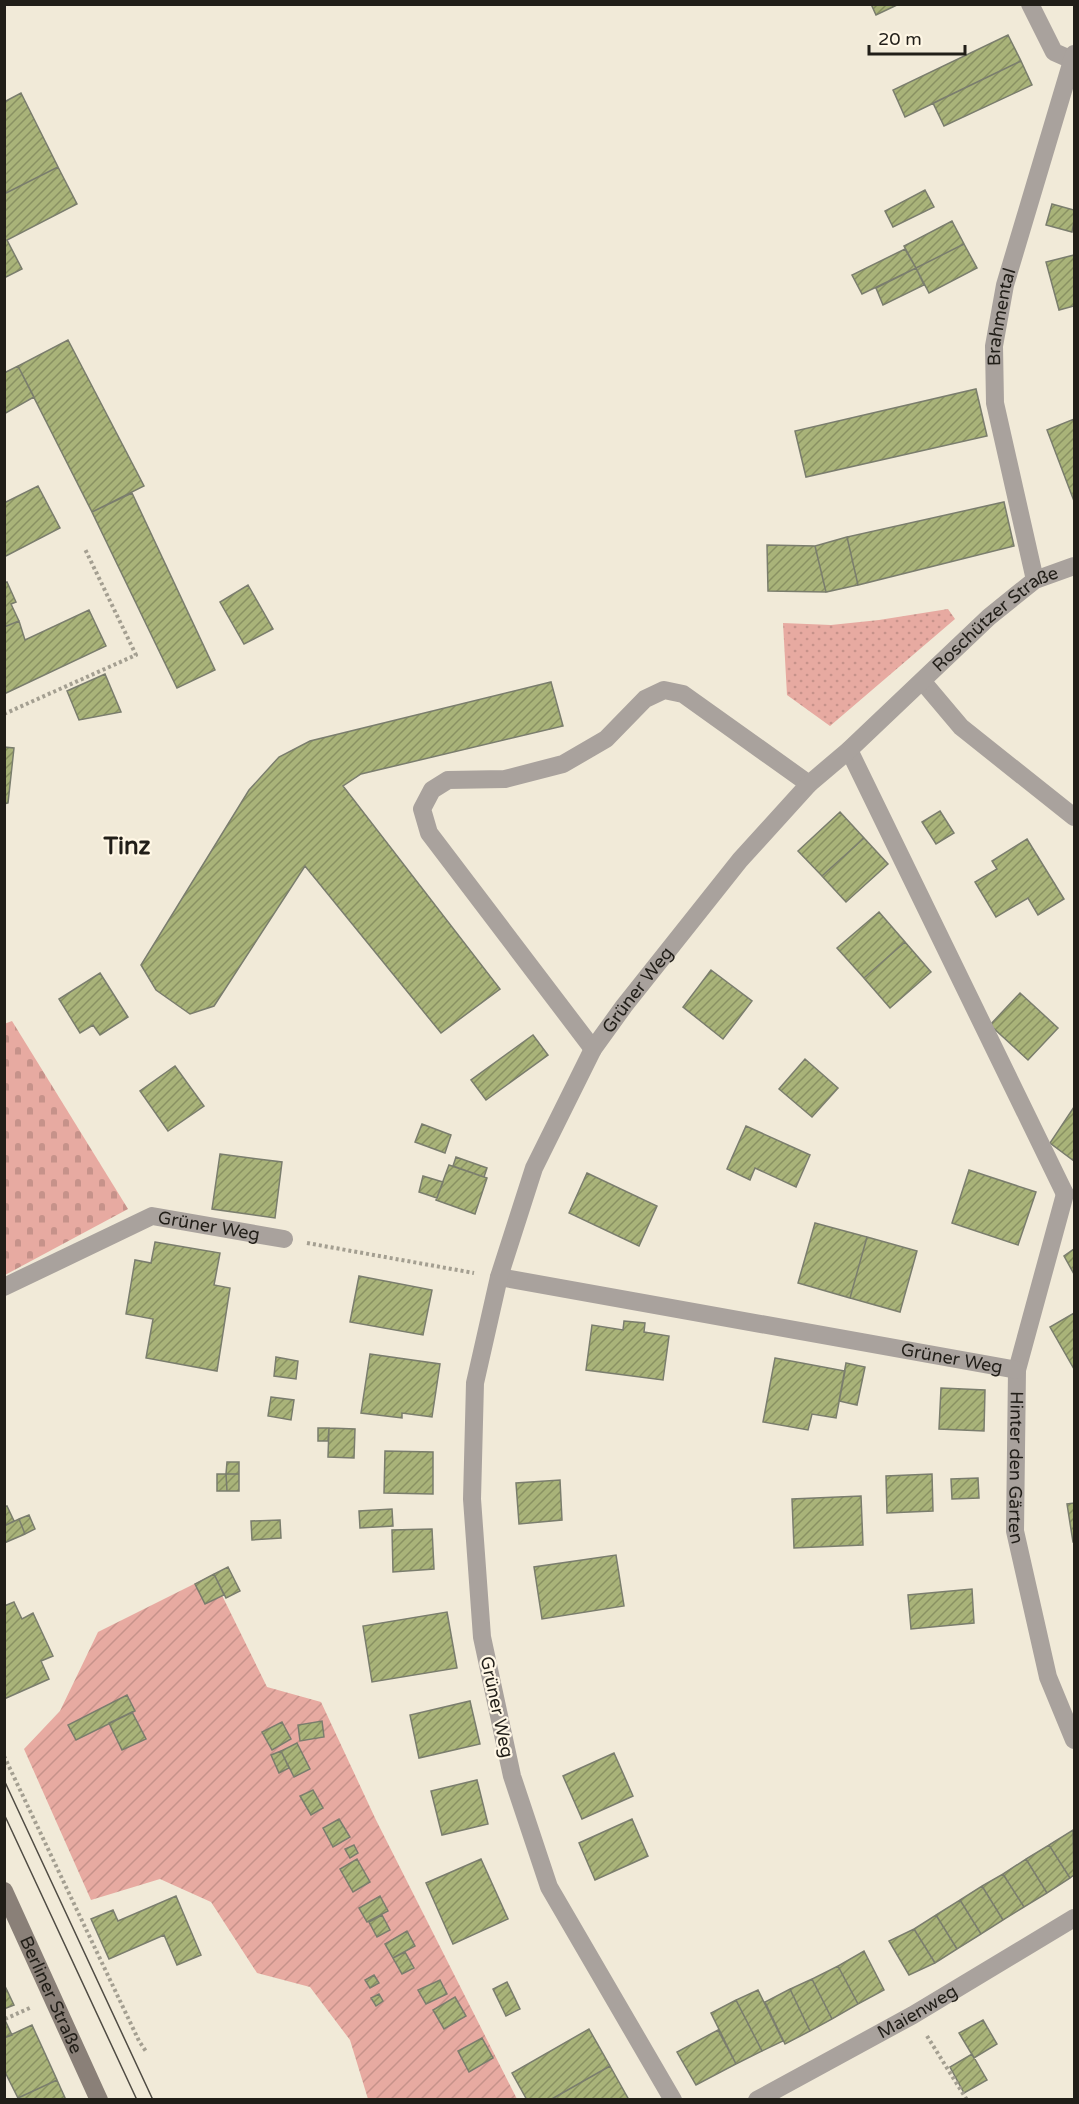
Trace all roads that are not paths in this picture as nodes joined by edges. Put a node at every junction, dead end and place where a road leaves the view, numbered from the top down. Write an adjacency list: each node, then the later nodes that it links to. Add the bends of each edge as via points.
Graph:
1 (1030, 4): 2 (street, Brahmental, via 1054,52)
2 (1073, 57): 4 (street, Brahmental, via 1005,285 994,346 995,403)
3 (1074, 566): 4 (street, Roschützer Straße)
4 (1035, 580): 5 (street, Roschützer Straße, via 989,617)
5 (923, 682): 6 (street, Grüner Weg); 8 (street, via 961,727)
6 (849, 750): 7 (street, Grüner Weg); 13 (street, Hinter den Gärten, via 1065,1194)
7 (809, 784): 9 (street, Grüner Weg, via 740,860); 9 (street, via 682,694 664,690 645,699 606,738 563,764 505,779 448,780 432,790 422,809 429,833)
8 (1074, 818)
9 (593, 1049): 11 (street, Grüner Weg, via 534,1168)
10 (284, 1239): 12 (street, Grüner Weg, via 152,1216)
11 (499, 1277): 13 (street, Grüner Weg); 18 (street, Grüner Weg, via 475,1383 472,1498 482,1636 509,1764 549,1887)
12 (4, 1287)
13 (1017, 1370): 14 (street, Hinter den Gärten, via 1014,1531 1048,1677)
14 (1074, 1740)
15 (4, 1891): 17 (street, Berliner Straße)
16 (1074, 1918): 19 (street, Maienweg, via 913,2015)
17 (99, 2100)
18 (673, 2100)
19 (757, 2100)

